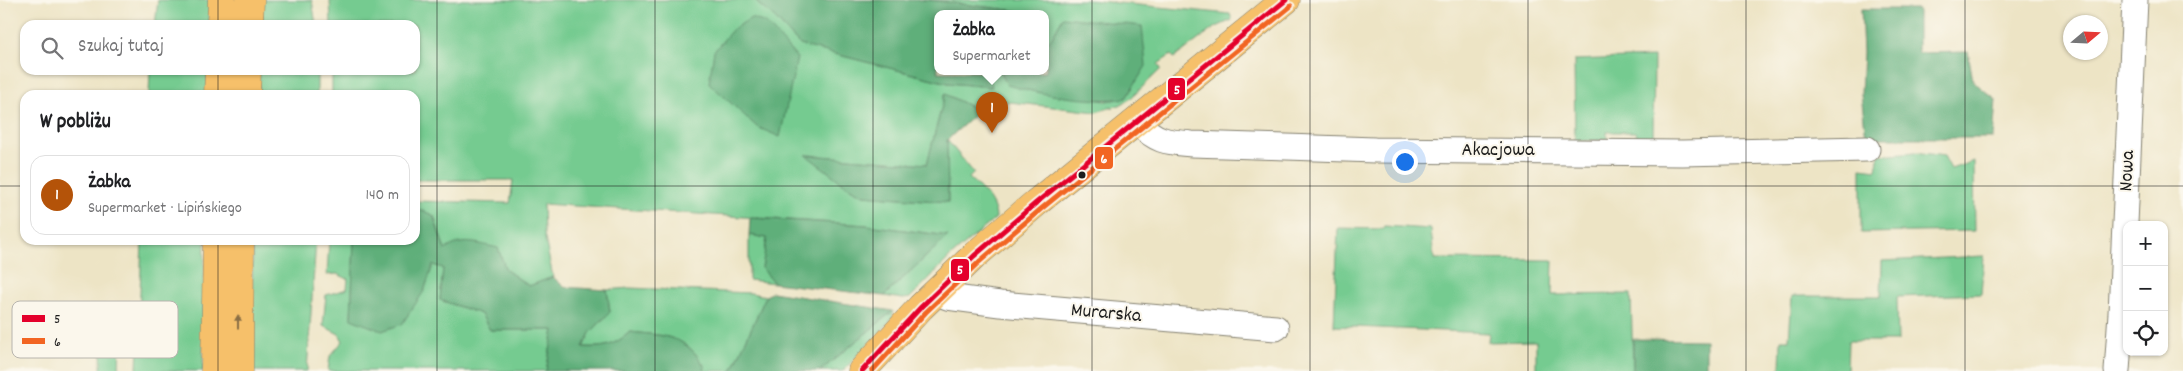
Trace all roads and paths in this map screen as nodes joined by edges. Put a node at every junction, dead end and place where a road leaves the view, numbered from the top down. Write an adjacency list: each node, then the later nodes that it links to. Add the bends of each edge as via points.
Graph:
1 (222, 0): 5 (main road)
2 (250, 0): 6 (main road)
3 (1286, 0): 11 (main road)
4 (2135, 0): 20 (street, Nowa)
5 (221, 20)
6 (249, 20)
7 (219, 75): 9 (main road)
8 (247, 75): 10 (main road)
9 (218, 90)
10 (246, 90)
11 (1136, 122): 12 (street, Akacjowa, via 1150,136 1192,144 1662,153); 15 (main road, via 1016,220)
12 (1867, 149)
13 (217, 245): 17 (main road)
14 (240, 245): 18 (main road, one-way to 14)
15 (939, 289): 16 (street, Murarska, via 947,297 1000,304); 19 (main road)
16 (1276, 328)
17 (215, 371)
18 (239, 371)
19 (862, 371)
20 (2117, 371)

